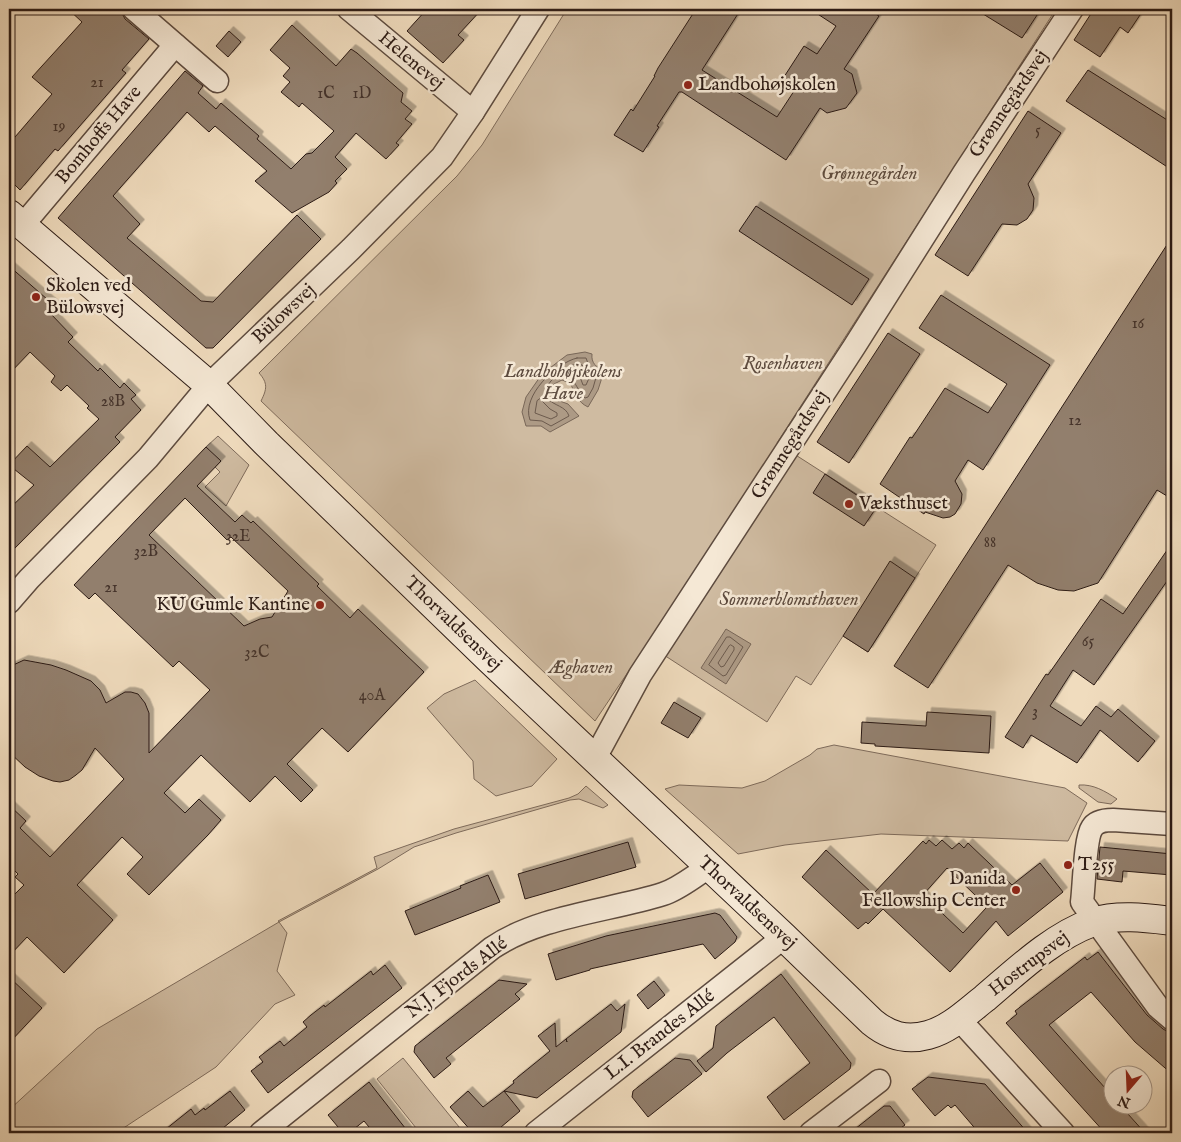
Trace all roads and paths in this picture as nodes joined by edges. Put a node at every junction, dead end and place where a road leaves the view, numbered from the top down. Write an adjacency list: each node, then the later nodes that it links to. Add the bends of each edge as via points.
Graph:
1 (134, 9): 5 (street)
2 (349, 9): 7 (street, Helenevej)
3 (538, 9): 7 (street, Bülowsvej)
4 (1072, 9): 11 (street, Grønnegårdsvej, via 640,675)
5 (175, 45): 6 (street); 8 (street, Bomhoffs Have)
6 (217, 81)
7 (473, 112): 9 (street, Bülowsvej, via 436,164)
8 (16, 220): 9 (street, Thorvaldsensvej)
9 (209, 385): 10 (street, Bülowsvej, via 148,458); 11 (street, Thorvaldsensvej)
10 (9, 602)
11 (595, 758): 13 (street, Thorvaldsensvej)
12 (1172, 824): 15 (street, via 1107,820 1092,827 1088,838 1082,902)
13 (709, 867): 16 (street, Thorvaldsensvej); 21 (street, N.J. Fjords Allé, via 665,893 508,937)
14 (1172, 921): 15 (street, Hostrupsvej, via 1134,916)
15 (1095, 922): 17 (street, Hostrupsvej, via 1065,935 1022,966); 18 (street, via 1158,1007)
16 (784, 937): 19 (street, Thorvaldsensvej, via 872,1022); 22 (street, L.I. Brandes Allé)
17 (960, 1019): 19 (street, Hostrupsvej, via 929,1035 914,1038); 24 (street)
18 (1172, 1019)
19 (896, 1036)
20 (879, 1081): 23 (street)
21 (261, 1133)
22 (536, 1133)
23 (811, 1133)
24 (1064, 1133)

